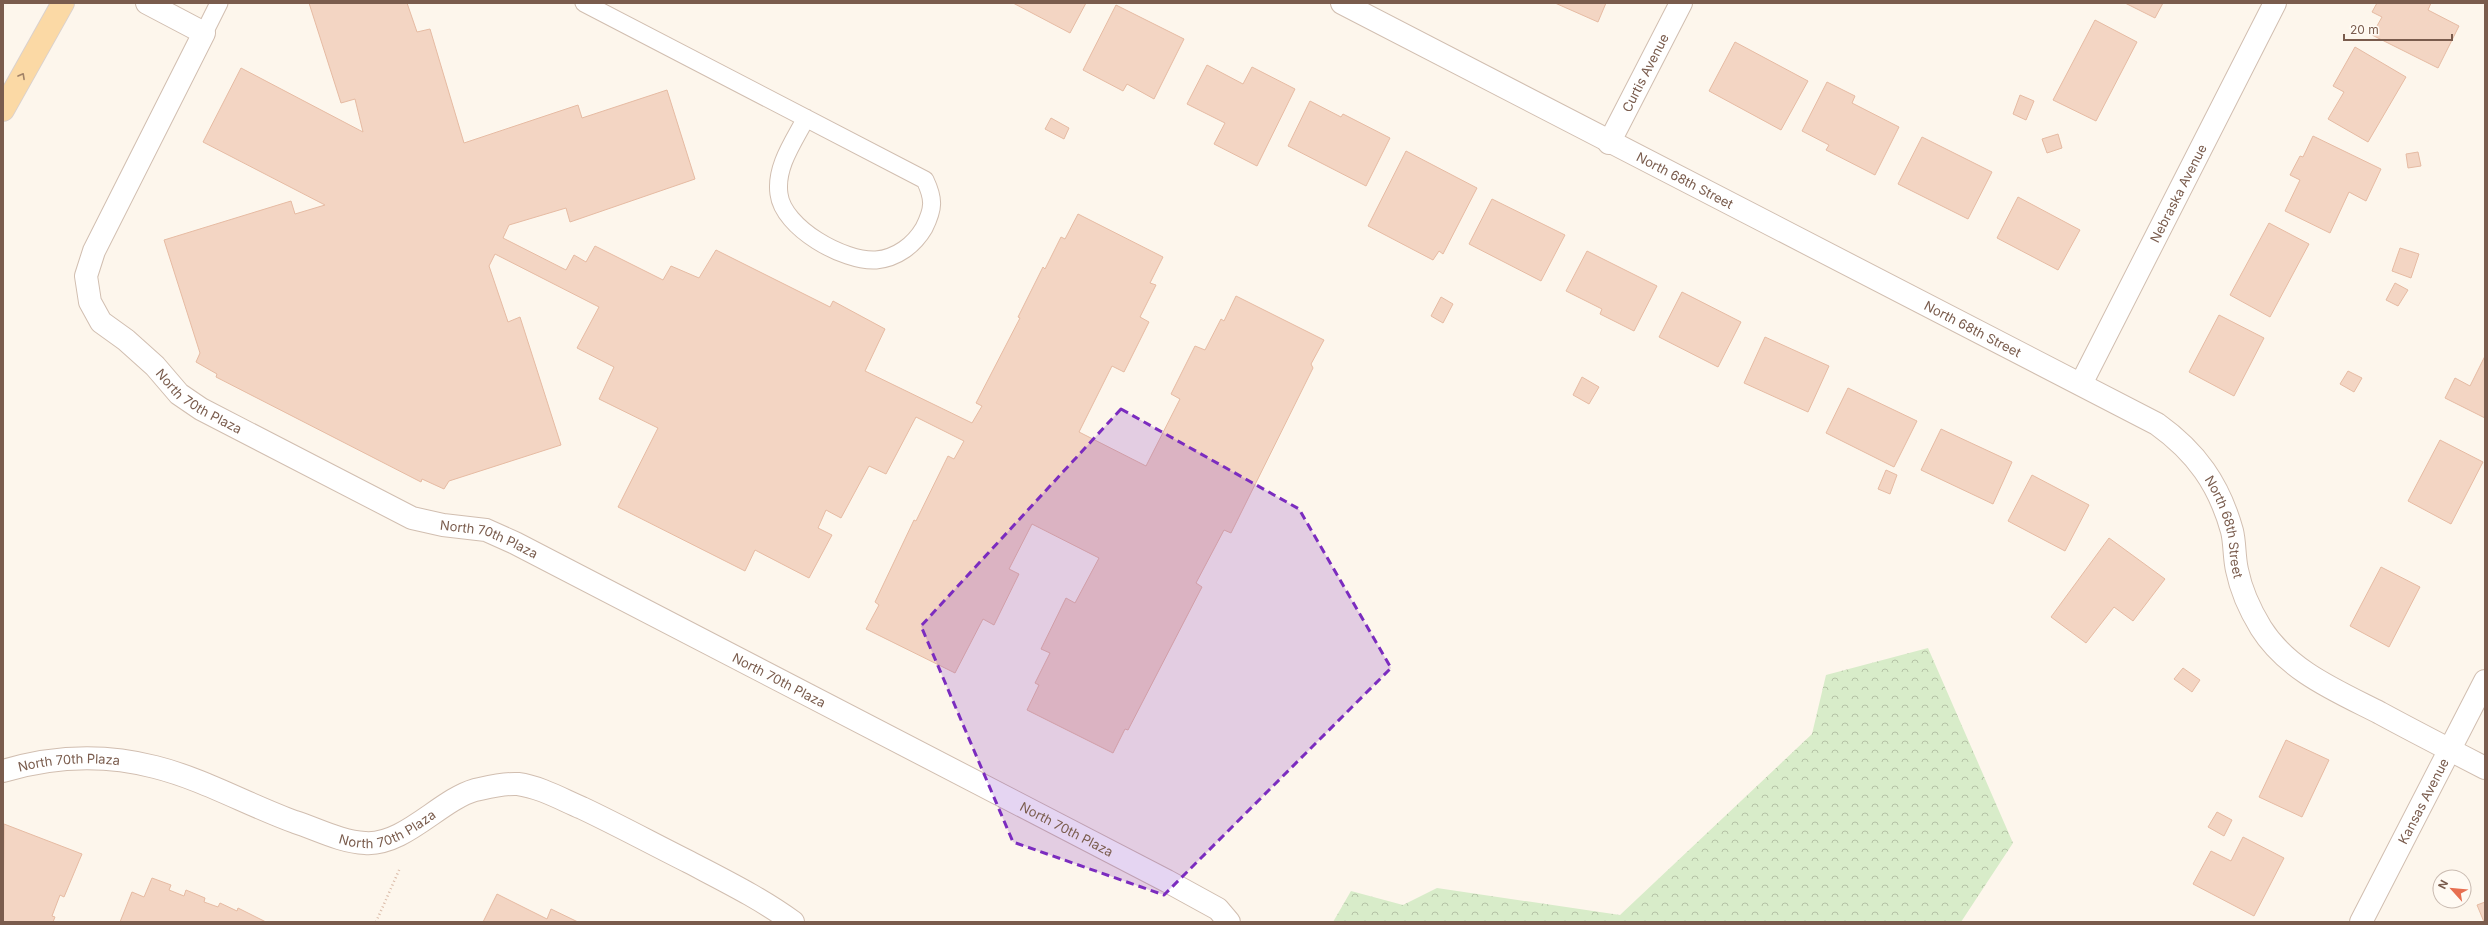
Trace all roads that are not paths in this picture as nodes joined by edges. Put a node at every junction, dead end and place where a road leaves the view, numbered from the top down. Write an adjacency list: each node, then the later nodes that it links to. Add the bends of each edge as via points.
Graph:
1 (63, 3): 9 (main road, one-way to 1)
2 (147, 3): 8 (street)
3 (220, 3): 8 (lane)
4 (584, 3): 10 (lane)
5 (1342, 3): 11 (street, North 68th Street)
6 (1680, 3): 11 (street, Curtis Avenue)
7 (2275, 3): 12 (street, Nebraska Avenue)
8 (204, 33): 18 (street, North 70th Plaza, via 94,251 86,276 90,302 101,322 155,366 180,394 201,409 412,518 486,530 515,543 1167,881 1218,909)
9 (3, 110)
10 (806, 118): 10 (lane, via 925,180 933,197 928,220 916,242 899,253 876,260 845,256 790,220 779,194 782,162)
11 (1609, 143): 12 (street, North 68th Street)
12 (2081, 384): 14 (street, North 68th Street, via 2158,424 2178,439 2200,463 2223,501 2246,601 2262,629 2282,654 2312,678)
13 (2485, 681): 14 (street, Kansas Avenue)
14 (2450, 750): 15 (street, North 68th Street); 19 (street, Kansas Avenue)
15 (2485, 768)
16 (3, 771): 17 (street, North 70th Plaza, via 58,759 84,757 155,766 277,815 340,838 366,844 395,837 453,800 473,791 517,784 539,790 610,821 765,902)
17 (793, 922)
18 (1229, 922)
19 (2361, 922)

